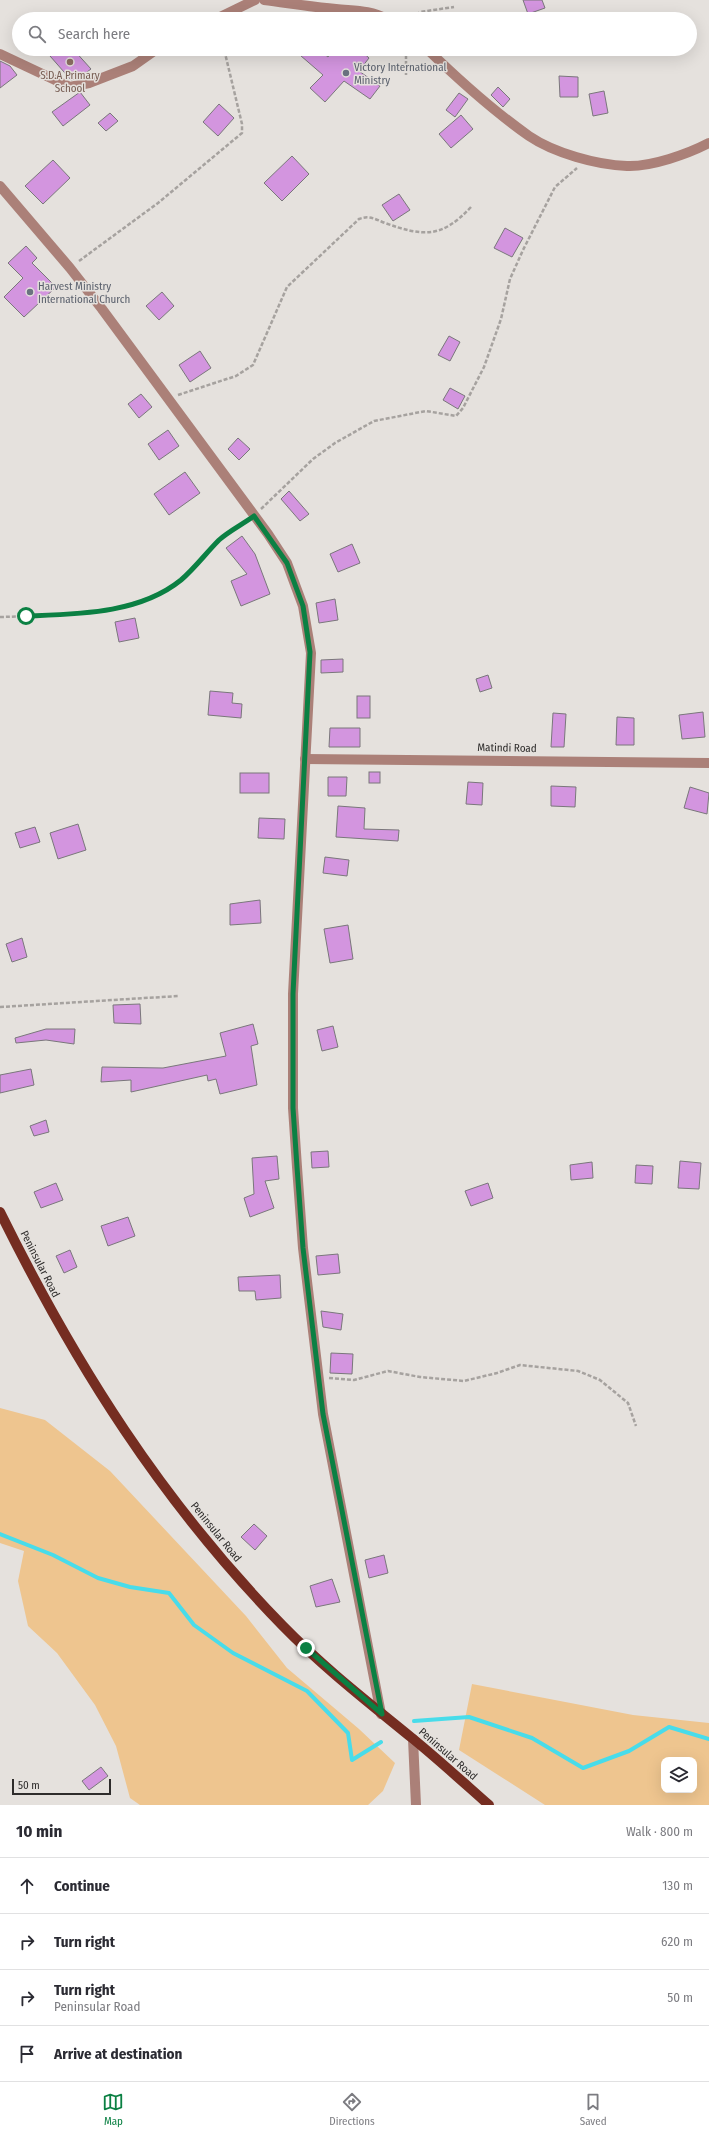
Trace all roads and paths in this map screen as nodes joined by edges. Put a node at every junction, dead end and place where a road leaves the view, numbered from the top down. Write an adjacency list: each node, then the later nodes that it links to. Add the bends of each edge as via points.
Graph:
1 (255, 0): 4 (street)
2 (264, 0): 5 (street)
3 (454, 7): 6 (path)
4 (230, 12)
5 (370, 12)
6 (420, 12)
7 (0, 54): 8 (street, via 70,87 89,83 133,66)
8 (147, 56)
9 (226, 56): 17 (path, via 242,133 158,203)
10 (406, 56): 12 (path)
11 (434, 56): 14 (street, via 479,98 530,136)
12 (406, 75)
13 (709, 142): 14 (street, via 667,160 628,166)
14 (590, 161): 19 (path, via 569,173 555,187 510,279 484,367 463,408 456,416 426,411 374,421 313,459)
15 (0, 186): 17 (street)
16 (471, 207): 18 (path, via 452,226 432,232 411,232 369,216 359,219 287,287 253,365 236,376)
17 (70, 268): 18 (street)
18 (168, 398): 19 (street)
19 (254, 516): 20 (path, via 220,539 181,580 154,597 122,607 66,614); 21 (street, via 287,563 303,606 310,652)
20 (0, 617)
21 (305, 759): 22 (street, Matindi Road); 26 (street, via 293,994 293,1108 303,1248)
22 (709, 764)
23 (178, 996): 24 (path)
24 (0, 1007)
25 (0, 1212): 28 (main road, Peninsular Road, via 72,1349 118,1422 184,1512 230,1570 284,1627 328,1669)
26 (319, 1377): 27 (path, via 354,1380 388,1371 464,1381 520,1365 578,1371 600,1380 628,1403); 28 (street, via 323,1414)
27 (636, 1426)
28 (382, 1714): 29 (main road, Peninsular Road)
29 (413, 1739): 30 (street); 31 (main road, Peninsular Road)
30 (416, 1805)
31 (489, 1805)

